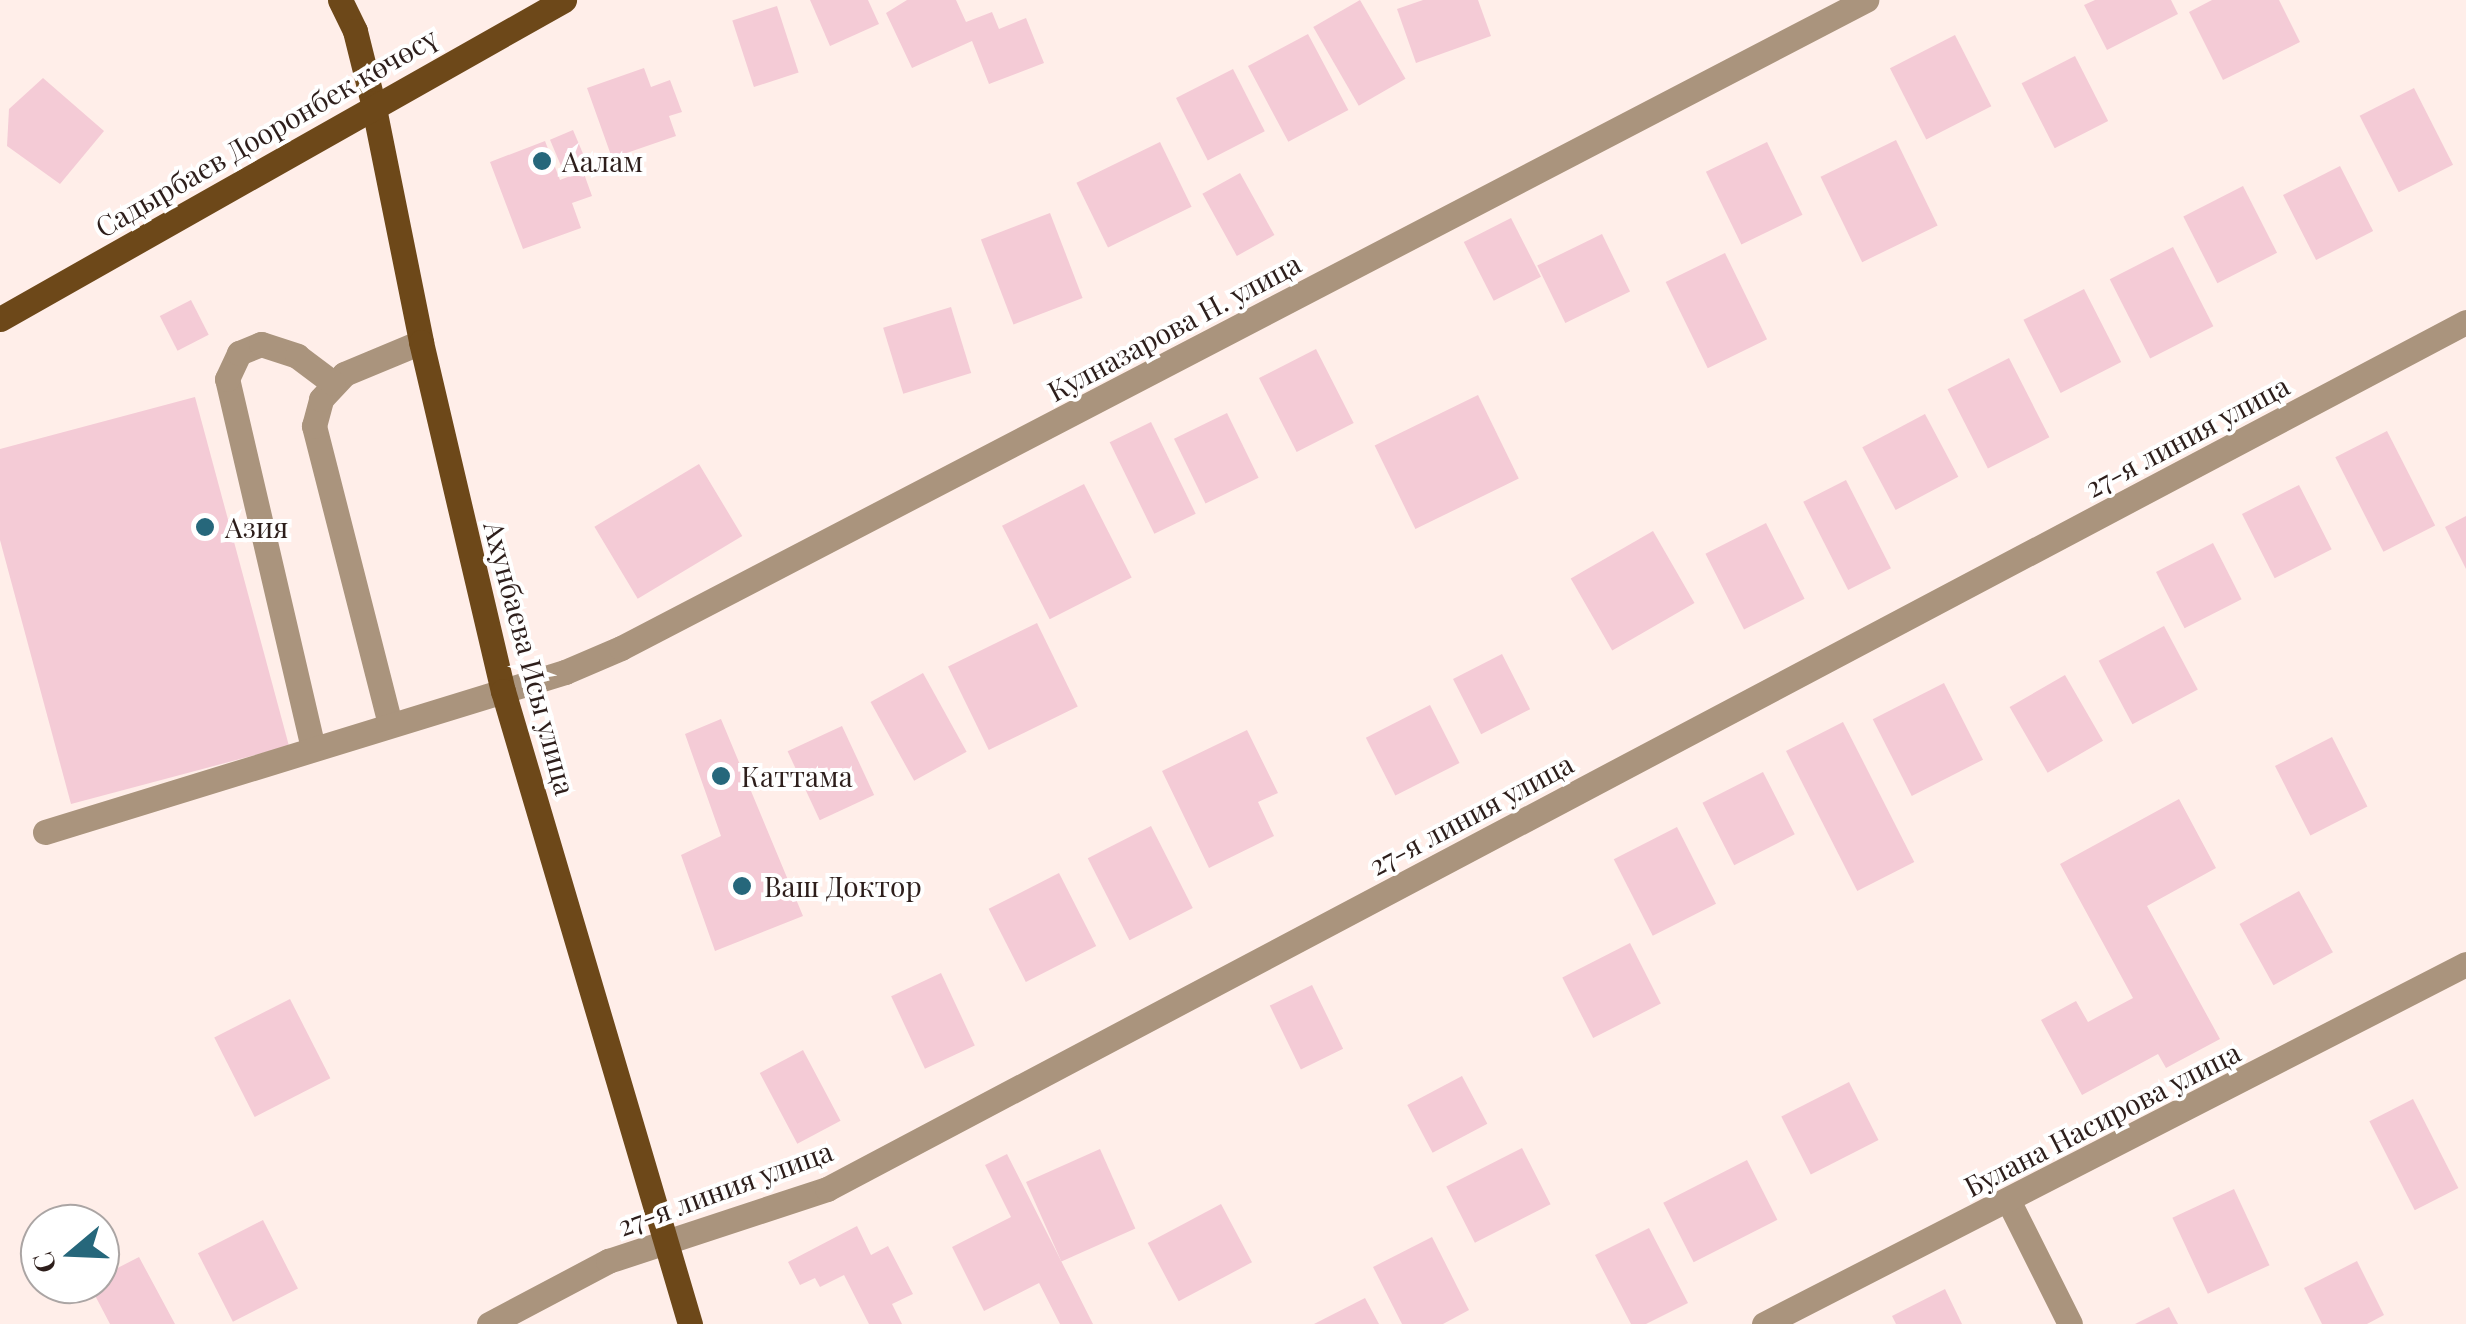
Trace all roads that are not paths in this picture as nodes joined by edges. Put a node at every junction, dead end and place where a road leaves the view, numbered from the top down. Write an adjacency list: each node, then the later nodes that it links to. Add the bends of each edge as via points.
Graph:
1 (340, 0): 4 (main road, Ахунбаева Исы улица)
2 (564, 0): 4 (main road, Садырбаев Дооронбек көчөсү)
3 (1866, 0): 9 (street, Кулназарова Н. улица, via 621,648)
4 (373, 103): 5 (main road, Садырбаев Дооронбек көчөсү); 7 (main road, Ахунбаева Исы улица)
5 (0, 318)
6 (2466, 322): 15 (street, 27-я линия улица, via 827,1189)
7 (421, 342): 8 (street); 9 (main road, Ахунбаева Исы улица)
8 (333, 383): 10 (street, via 314,426); 11 (street, via 297,356 261,344 238,353 228,379)
9 (502, 691): 10 (street, Кулназарова Н. улица); 15 (main road, Ахунбаева Исы улица)
10 (390, 724): 11 (street, Кулназарова Н. улица)
11 (313, 748): 12 (street, Кулназарова Н. улица)
12 (44, 832)
13 (2466, 964): 14 (street, Булана Насирова улица)
14 (2010, 1202): 18 (street, Булана Насирова улица); 19 (street)
15 (666, 1243): 16 (street, 27-я линия улица, via 608,1261); 17 (main road, Ахунбаева Исы улица)
16 (490, 1324)
17 (690, 1324)
18 (1764, 1324)
19 (2070, 1324)

